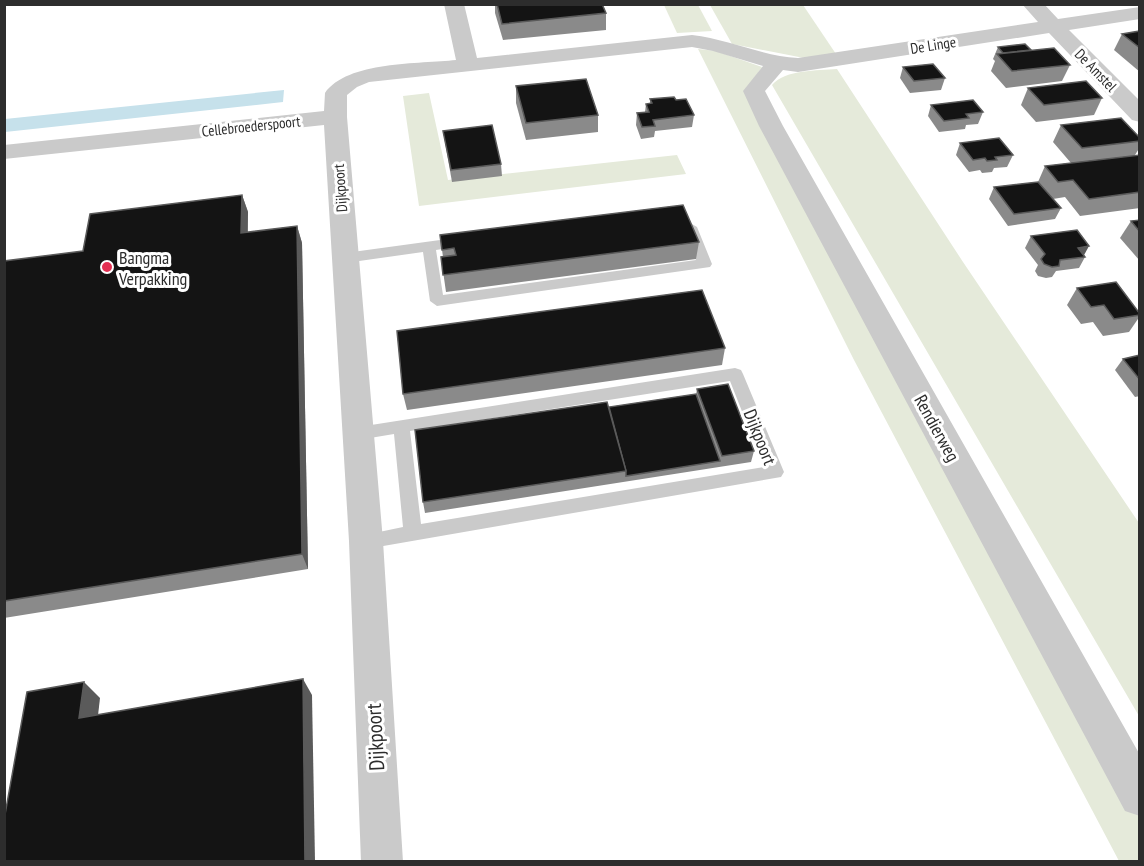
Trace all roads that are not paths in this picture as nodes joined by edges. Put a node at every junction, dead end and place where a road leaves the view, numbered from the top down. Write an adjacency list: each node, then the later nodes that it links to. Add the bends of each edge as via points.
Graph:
1 (454, 4): 6 (street)
2 (1032, 4): 4 (street, De Amstel)
3 (1140, 13): 4 (street, De Linge)
4 (1053, 26): 5 (street, De Linge, via 806,64); 7 (street, De Amstel)
5 (777, 63): 6 (street, De Linge, via 692,41); 18 (street, Rendierweg, via 754,91 771,126)
6 (468, 64): 8 (street, via 366,76 349,82 336,93)
7 (1140, 114)
8 (335, 117): 9 (street, Cellebroederspoort); 13 (street, Dijkpoort)
9 (4, 152)
10 (684, 213): 12 (lane, via 705,264 437,301)
11 (475, 241): 12 (lane)
12 (429, 247): 13 (lane)
13 (345, 258): 15 (street, Dijkpoort)
14 (400, 426): 15 (lane, Dijkpoort); 16 (lane); 16 (lane, Dijkpoort, via 735,374 775,472)
15 (358, 433): 17 (street, Dijkpoort)
16 (413, 533): 17 (lane, Dijkpoort)
17 (366, 541): 19 (street, Dijkpoort)
18 (1140, 796)
19 (381, 861)

